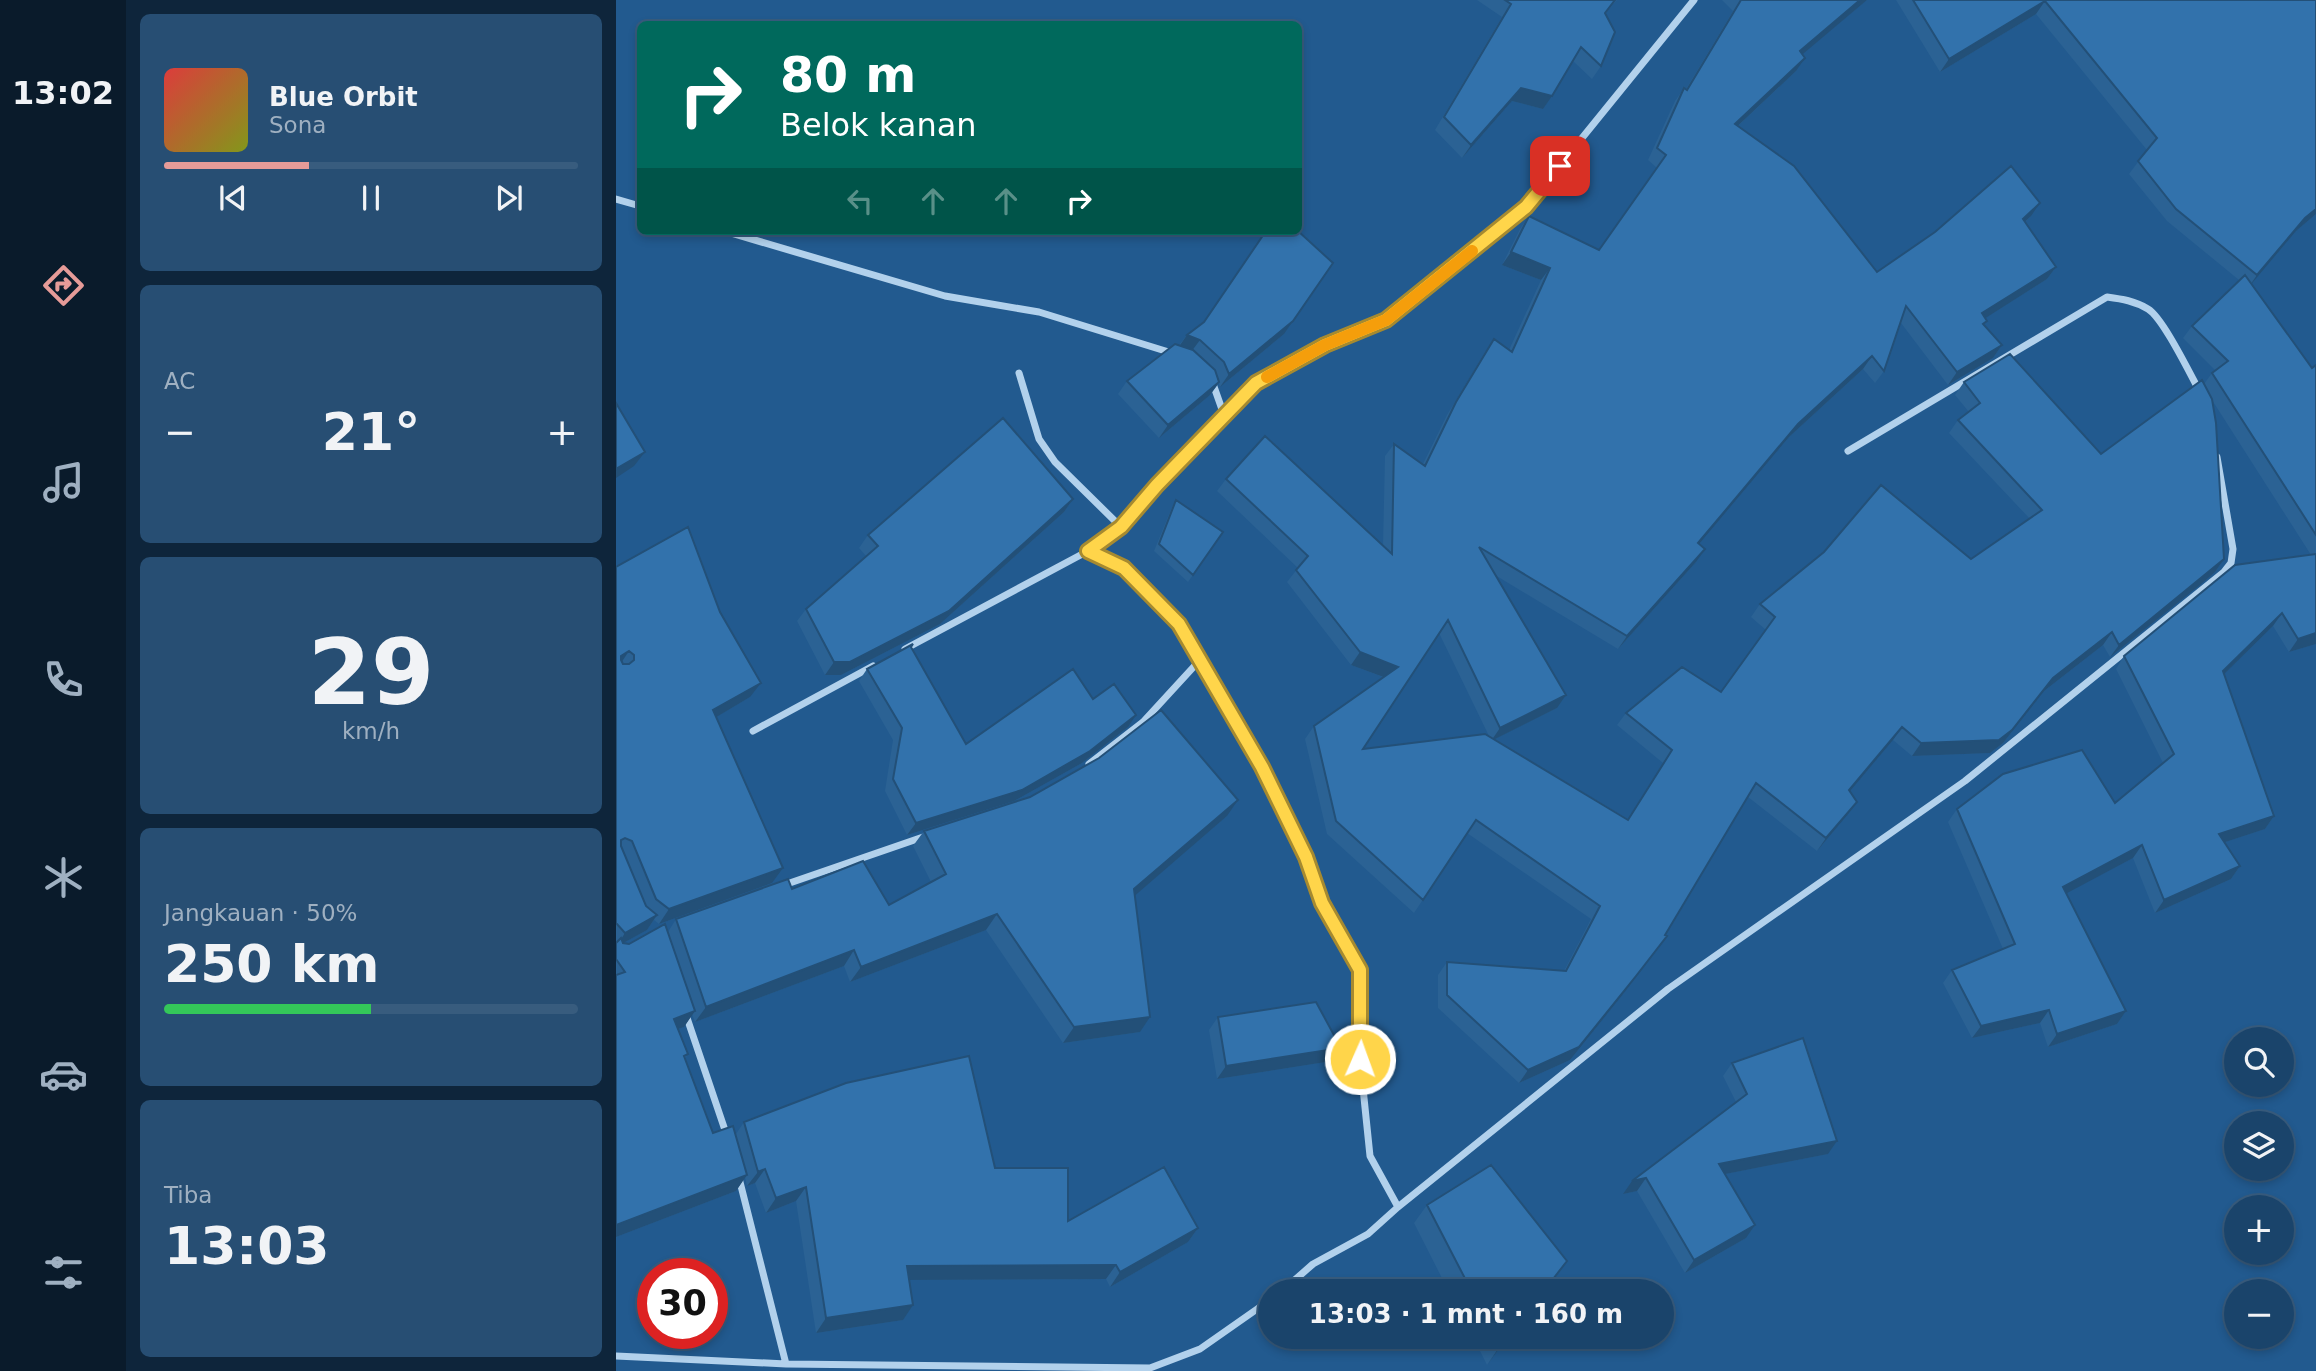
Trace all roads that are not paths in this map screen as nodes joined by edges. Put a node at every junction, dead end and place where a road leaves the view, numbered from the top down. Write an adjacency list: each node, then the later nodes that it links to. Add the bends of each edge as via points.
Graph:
1 (1695, 0): 9 (street, via 1526,207 1386,320 1325,345 1256,383)
2 (616, 199): 3 (street)
3 (637, 205)
4 (738, 235): 5 (street, via 945,296 1040,312)
5 (1180, 355)
6 (1203, 371): 9 (street, via 1211,379)
7 (1019, 373): 12 (street, via 1039,439 1055,462)
8 (2203, 398): 11 (street, via 2151,310 2130,300 2107,297)
9 (1224, 415): 12 (street)
10 (2216, 448): 24 (street, via 2233,549 2224,572 1965,781 1668,989)
11 (1848, 451)
12 (1121, 527): 13 (street)
13 (1088, 551): 14 (street); 16 (street, via 1124,568 1179,624)
14 (897, 654)
15 (885, 660): 17 (street)
16 (1199, 661): 18 (street, via 1143,722); 24 (street, via 1262,767 1306,857 1322,903 1360,970 1360,1059 1370,1156)
17 (753, 731)
18 (1085, 768)
19 (930, 835): 20 (street)
20 (776, 888)
21 (684, 1010): 22 (street)
22 (728, 1141)
23 (736, 1167): 28 (street)
24 (1398, 1207): 25 (street, via 1368,1234 1313,1264)
25 (1296, 1279)
26 (1258, 1308): 29 (street, via 1200,1349)
27 (616, 1356): 28 (street)
28 (786, 1364): 29 (street)
29 (1151, 1370)

